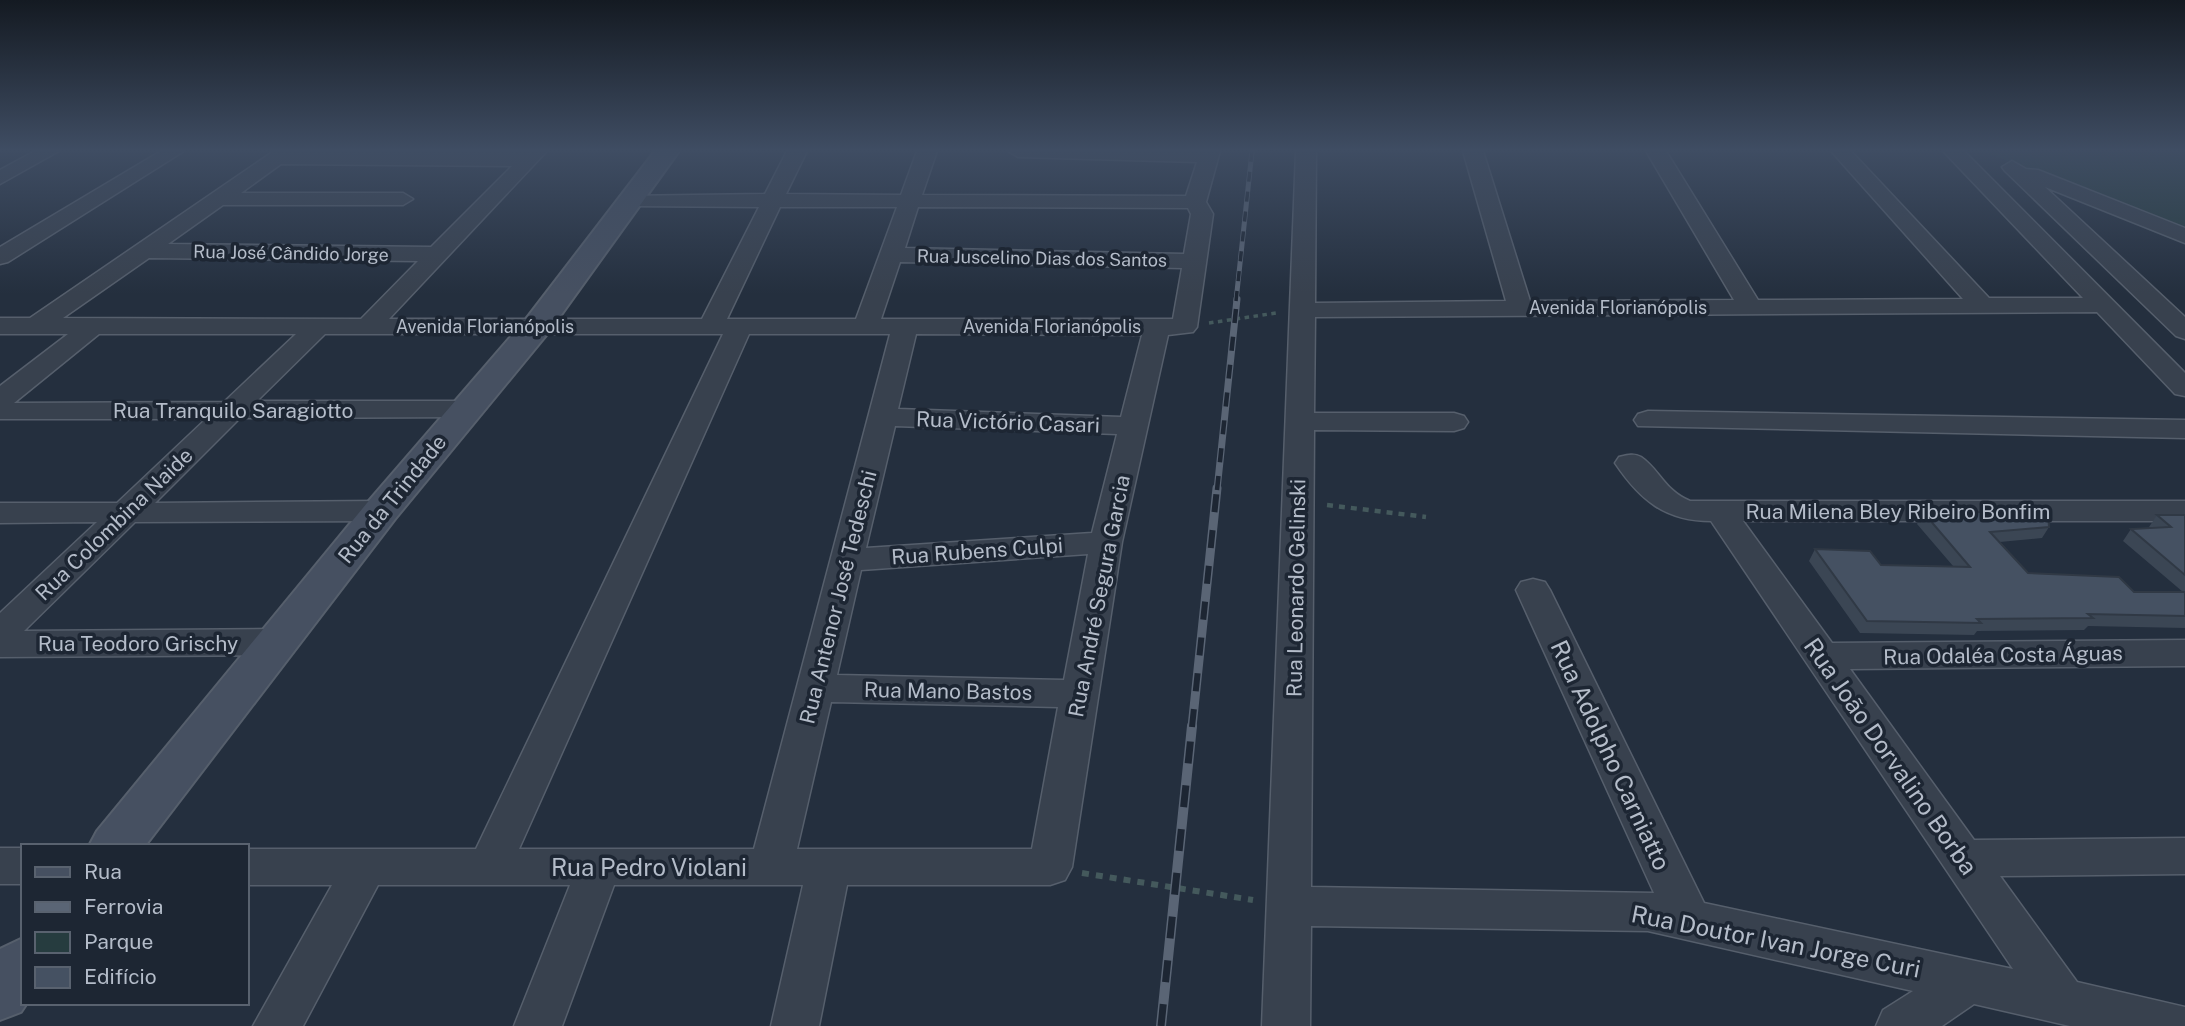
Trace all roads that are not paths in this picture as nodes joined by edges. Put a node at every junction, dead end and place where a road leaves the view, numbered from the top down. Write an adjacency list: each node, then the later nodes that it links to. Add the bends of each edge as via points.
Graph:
1 (95, 199): 22 (street)
2 (218, 199): 3 (street); 19 (street)
3 (403, 199)
4 (491, 199): 20 (street)
5 (774, 199): 6 (street); 15 (street); 39 (street)
6 (910, 199): 16 (street); 21 (street)
7 (1196, 199): 17 (street, Rua André Segura Garcia)
8 (1305, 199): 32 (street, Rua Leonardo Gelinski)
9 (1487, 199): 31 (street)
10 (1685, 199): 30 (street)
11 (1885, 199): 28 (street)
12 (2000, 199): 23 (street)
13 (2046, 199): 25 (street)
14 (2092, 199): 18 (street)
15 (631, 200): 38 (main road, Rua da Trindade)
16 (1040, 200): 17 (street)
17 (1195, 202): 24 (street, Rua André Segura Garcia, via 1202,214)
18 (2185, 236)
19 (144, 251): 20 (street, Rua José Cândido Jorge); 34 (street)
20 (437, 254): 37 (street)
21 (891, 255): 24 (street, Rua Juscelino Dias dos Santos); 42 (street)
22 (0, 257)
23 (2058, 257): 25 (street); 29 (street)
24 (1194, 261): 41 (street, Rua André Segura Garcia)
25 (2112, 262): 26 (street)
26 (2156, 304): 27 (street); 43 (street)
27 (2185, 304)
28 (1982, 305): 29 (street, Avenida Florianópolis); 30 (street, Avenida Florianópolis)
29 (2104, 305): 44 (street)
30 (1751, 307): 31 (street, Avenida Florianópolis)
31 (1520, 308): 32 (street, Avenida Florianópolis)
32 (1303, 310): 51 (street, Rua Leonardo Gelinski)
33 (0, 326): 34 (street, Avenida Florianópolis)
34 (36, 326): 35 (street, Avenida Florianópolis)
35 (93, 326): 36 (street, Avenida Florianópolis); 45 (street)
36 (319, 326): 37 (street, Avenida Florianópolis); 47 (street, Rua Colombina Naide)
37 (368, 326): 38 (street, Avenida Florianópolis)
38 (537, 326): 39 (street, Avenida Florianópolis); 46 (main road, Rua da Trindade)
39 (725, 326): 42 (street, Avenida Florianópolis); 78 (street)
40 (905, 326): 41 (street, Avenida Florianópolis); 42 (street, Avenida Florianópolis); 49 (street, Rua Antenor José Tedeschi)
41 (1171, 326): 53 (street, Rua André Segura Garcia)
42 (866, 327)
43 (2185, 331)
44 (2185, 388)
45 (0, 400)
46 (466, 409): 47 (street, Rua Tranquilo Saragiotto); 56 (main road, Rua da Trindade)
47 (232, 410): 48 (street, Rua Tranquilo Saragiotto); 59 (street, Rua Colombina Naide)
48 (0, 411)
49 (883, 417): 53 (street, Rua Victório Casari); 62 (street, Rua Antenor José Tedeschi)
50 (1648, 420): 54 (street)
51 (1300, 421): 52 (street); 83 (street, Rua Leonardo Gelinski)
52 (1454, 422)
53 (1133, 426): 61 (street, Rua André Segura Garcia)
54 (2185, 429)
55 (1630, 463): 57 (street, Rua Milena Bley Ribeiro Bonfim, via 1669,506)
56 (381, 511): 59 (street); 65 (main road, Rua da Trindade)
57 (1720, 511): 58 (street, Rua Milena Bley Ribeiro Bonfim); 68 (street, Rua João Dorvalino Borba)
58 (2185, 511)
59 (126, 512): 60 (street); 64 (street, Rua Colombina Naide)
60 (0, 513)
61 (1106, 542): 62 (street, Rua Rubens Culpi); 70 (street, Rua André Segura Garcia)
62 (847, 560): 69 (street, Rua Antenor José Tedeschi)
63 (1533, 590): 84 (street, Rua Adolpho Carniatto)
64 (0, 634)
65 (276, 642): 66 (street, Rua Teodoro Grischy); 71 (main road, Rua da Trindade)
66 (0, 644)
67 (2185, 653): 68 (street, Rua Odaléa Costa Águas)
68 (1821, 656): 73 (street, Rua João Dorvalino Borba)
69 (816, 688): 70 (street, Rua Mano Bastos); 80 (street, Rua Antenor José Tedeschi)
70 (1080, 694): 82 (street, Rua André Segura Garcia)
71 (117, 844)
72 (2185, 856): 73 (street)
73 (1961, 858): 88 (street, Rua João Dorvalino Borba)
74 (0, 866): 75 (street)
75 (21, 866)
76 (248, 867): 77 (street, Rua Pedro Violani)
77 (366, 867): 78 (street, Rua Pedro Violani); 89 (street)
78 (489, 867): 79 (street, Rua Pedro Violani)
79 (599, 867): 80 (street, Rua Pedro Violani); 90 (street)
80 (771, 867): 81 (street, Rua Pedro Violani)
81 (829, 867): 82 (street, Rua Pedro Violani); 91 (street)
82 (1050, 867)
83 (1289, 906): 84 (street, Rua Doutor Ivan Jorge Curi, via 1612,909); 92 (street, Rua Leonardo Gelinski)
84 (1689, 919): 86 (street, Rua Doutor Ivan Jorge Curi)
85 (21, 967): 87 (main road)
86 (1969, 981): 88 (street, Rua Doutor Ivan Jorge Curi); 93 (street)
87 (0, 993)
88 (2062, 1002): 94 (street, Rua Doutor Ivan Jorge Curi)
89 (277, 1026)
90 (538, 1026)
91 (795, 1026)
92 (1286, 1026)
93 (1900, 1026)
94 (2173, 1026)

